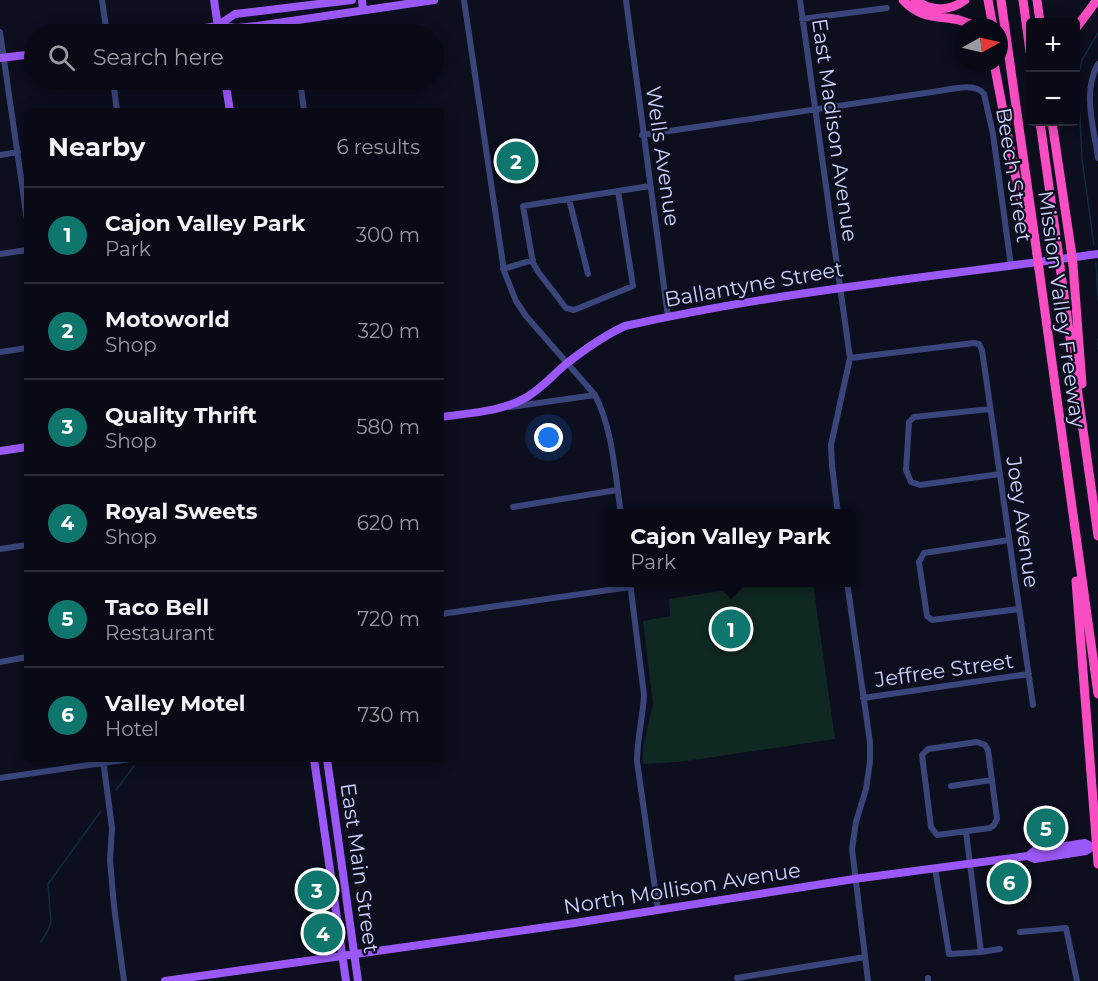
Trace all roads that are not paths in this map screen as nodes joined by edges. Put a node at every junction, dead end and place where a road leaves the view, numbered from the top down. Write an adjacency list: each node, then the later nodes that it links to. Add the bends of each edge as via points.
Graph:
1 (102, 0): 27 (street)
2 (214, 0): 28 (main road)
3 (352, 0): 17 (main road)
4 (362, 0): 19 (main road)
5 (434, 0): 19 (main road)
6 (464, 0): 62 (street)
7 (626, 0): 47 (street, Wells Avenue)
8 (800, 0): 22 (street, East Madison Avenue)
9 (903, 0): 23 (highway, via 922,14)
10 (915, 0): 11 (highway, via 939,9)
11 (965, 0)
12 (988, 0): 20 (highway)
13 (1001, 0): 58 (highway, Mission Valley Freeway)
14 (1023, 0): 25 (highway)
15 (1036, 0): 21 (highway)
16 (1097, 0): 26 (highway)
17 (305, 6): 24 (main road, via 294,12); 29 (main road, via 236,14)
18 (887, 8): 22 (street)
19 (363, 10): 24 (main road)
20 (991, 18)
21 (1039, 18)
22 (802, 19): 44 (street, East Madison Avenue)
23 (954, 20)
24 (291, 21): 30 (main road); 31 (street)
25 (1026, 22)
26 (1080, 23)
27 (106, 24)
28 (217, 24)
29 (225, 24)
30 (268, 24)
31 (291, 24)
32 (0, 32): 34 (street)
33 (24, 55): 34 (main road)
34 (2, 58): 49 (street)
35 (1097, 68): 51 (street, via 1090,85 1090,99)
36 (996, 72): 48 (highway)
37 (999, 72): 48 (highway)
38 (114, 90): 41 (street)
39 (227, 90): 42 (main road)
40 (301, 90): 43 (street)
41 (117, 108)
42 (230, 108)
43 (304, 108)
44 (814, 108): 47 (street); 61 (street, Beech Street, via 974,87 981,90 993,134); 64 (street, East Madison Avenue)
45 (1041, 126): 74 (highway, Mission Valley Freeway, bridge)
46 (1053, 126): 74 (highway, bridge, via 1073,265)
47 (642, 135): 52 (street, Wells Avenue)
48 (1009, 135): 58 (highway, via 1024,215)
49 (18, 152): 50 (street); 54 (street)
50 (0, 155)
51 (1098, 158)
52 (650, 186): 53 (street); 65 (street, Wells Avenue)
53 (618, 192): 55 (street); 60 (street, via 633,286 574,310 566,308)
54 (24, 197)
55 (569, 199): 60 (street, via 523,206); 63 (street)
56 (24, 250): 57 (street)
57 (0, 254)
58 (1036, 254): 80 (highway, Mission Valley Freeway, bridge)
59 (1098, 254): 61 (main road, Ballantyne Street)
60 (533, 260): 62 (street)
61 (1011, 266): 64 (main road, Ballantyne Street)
62 (503, 269): 69 (street, via 526,316)
63 (588, 274)
64 (840, 288): 65 (main road, Ballantyne Street); 68 (street, East Madison Avenue)
65 (668, 316): 69 (main road, Ballantyne Street, via 607,334)
66 (24, 348): 67 (street)
67 (0, 352)
68 (850, 358): 71 (street, Joey Avenue, via 979,344); 84 (street, East Madison Avenue, via 831,445)
69 (567, 364): 70 (street); 72 (main road, Ballantyne Street, via 526,397)
70 (595, 395): 72 (street); 79 (street, via 607,423)
71 (990, 409): 78 (street, Joey Avenue); 78 (street, via 914,417 909,422 907,475 911,482 920,485)
72 (489, 410): 73 (main road, Ballantyne Street)
73 (444, 417)
74 (1084, 432): 77 (highway, Mission Valley Freeway)
75 (24, 447): 76 (main road)
76 (0, 451)
77 (1088, 467): 81 (highway); 85 (highway, Mission Valley Freeway)
78 (999, 474): 86 (street, Joey Avenue)
79 (617, 490): 82 (street); 83 (street)
80 (1069, 498): 97 (highway, Mission Valley Freeway); 110 (highway)
81 (1098, 503)
82 (513, 507)
83 (620, 509)
84 (837, 509)
85 (1098, 536)
86 (1009, 540): 92 (street, Joey Avenue); 92 (street, via 927,551 919,562 927,616 932,620)
87 (24, 545): 88 (street)
88 (0, 549)
89 (617, 587): 93 (street)
90 (630, 587): 118 (street, via 644,695 637,761)
91 (849, 587): 98 (street)
92 (1019, 609): 96 (street, Joey Avenue)
93 (444, 614)
94 (24, 658): 95 (street)
95 (0, 662)
96 (1029, 674): 98 (street, Jeffree Street); 99 (street, Joey Avenue)
97 (1098, 694)
98 (863, 698): 117 (street, via 870,762 852,849)
99 (1033, 705)
100 (97, 762): 104 (street)
101 (103, 762): 126 (street)
102 (314, 762): 108 (main road, East Main Street)
103 (327, 762): 107 (main road, East Main Street)
104 (0, 778)
105 (992, 780): 106 (street); 109 (street, via 997,819 994,825); 109 (street, via 988,750 981,742 928,749 922,755 933,832)
106 (951, 786)
107 (333, 803): 108 (main road); 122 (main road, East Main Street)
108 (321, 805): 123 (main road, East Main Street)
109 (966, 832): 114 (street)
110 (1095, 846): 111 (main road, North Mollison Avenue, via 1085,843); 113 (main road, North Mollison Avenue, via 1086,852); 115 (highway)
111 (1056, 847): 112 (main road, North Mollison Avenue, via 1034,850); 113 (main road)
112 (1028, 856): 113 (main road, North Mollison Avenue); 114 (main road, North Mollison Avenue)
113 (1043, 858)
114 (969, 863): 116 (main road, North Mollison Avenue); 121 (street)
115 (1098, 864)
116 (935, 868): 117 (main road, North Mollison Avenue); 121 (street, via 947,951 952,956)
117 (854, 879): 118 (main road, North Mollison Avenue); 124 (street)
118 (657, 910): 122 (main road, North Mollison Avenue)
119 (1020, 933): 131 (street, via 1066,928)
120 (1000, 949): 121 (street)
121 (981, 952)
122 (354, 953): 123 (main road, North Mollison Avenue); 129 (main road, East Main Street)
123 (342, 954): 127 (main road, North Mollison Avenue); 128 (main road, East Main Street)
124 (865, 957): 125 (street); 130 (street)
125 (737, 978)
126 (124, 981)
127 (165, 981)
128 (346, 981)
129 (358, 981)
130 (868, 981)
131 (1077, 981)

